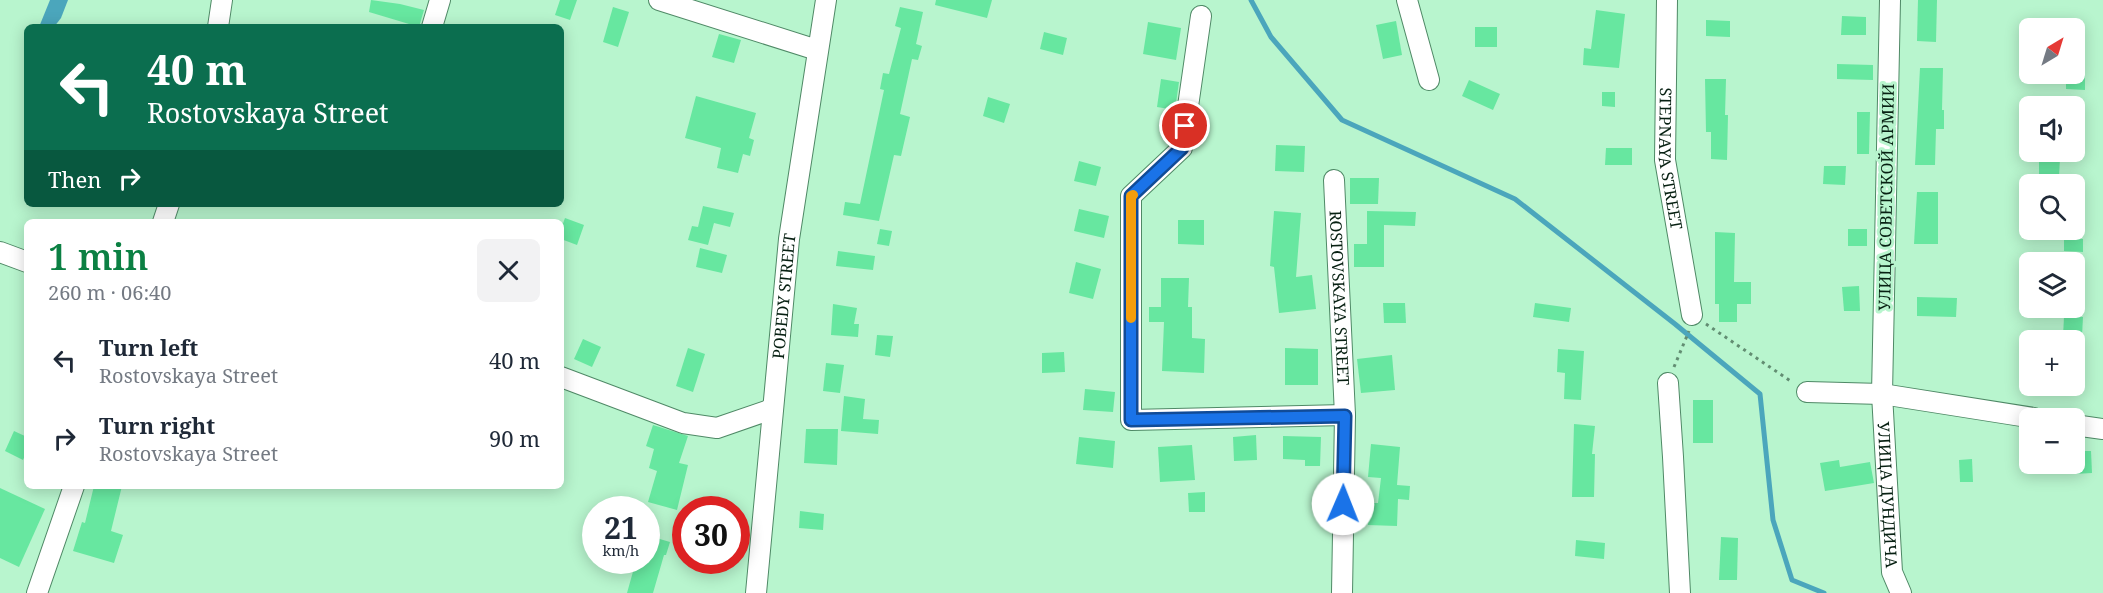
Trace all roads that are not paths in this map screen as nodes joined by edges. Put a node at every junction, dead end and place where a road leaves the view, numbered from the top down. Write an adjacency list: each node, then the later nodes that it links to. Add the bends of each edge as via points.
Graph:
1 (222, 0): 9 (street)
2 (440, 0): 10 (street)
3 (659, 0): 11 (street)
4 (826, 0): 11 (street, POBEDY STREET)
5 (1407, 0): 12 (street)
6 (1667, 0): 16 (street, STEPNAYA STREET, via 1665,160)
7 (1890, 0): 20 (street, УЛИЦА СОВЕТСКОЙ АРМИИ)
8 (1201, 16): 22 (street, via 1182,148 1131,196 1131,420)
9 (218, 24)
10 (433, 24)
11 (818, 50): 21 (street, POBEDY STREET, via 789,239)
12 (1430, 80)
13 (1334, 180): 22 (street, ROSTOVSKAYA STREET)
14 (0, 252): 15 (street)
15 (24, 261)
16 (1691, 321)
17 (564, 378): 21 (street, via 683,423 717,428)
18 (1668, 383): 30 (street)
19 (1807, 392): 20 (street, УЛИЦА ДУНДИЧА)
20 (1882, 394): 23 (street, УЛИЦА ДУНДИЧА); 31 (street, УЛИЦА ДУНДИЧА, via 1892,572)
21 (772, 409): 28 (street, POBEDY STREET)
22 (1345, 416): 29 (street, ROSTOVSKAYA STREET)
23 (2019, 416)
24 (2085, 427): 25 (street)
25 (2103, 429)
26 (73, 489): 27 (street)
27 (37, 593)
28 (756, 593)
29 (1342, 593)
30 (1680, 593)
31 (1901, 593)

